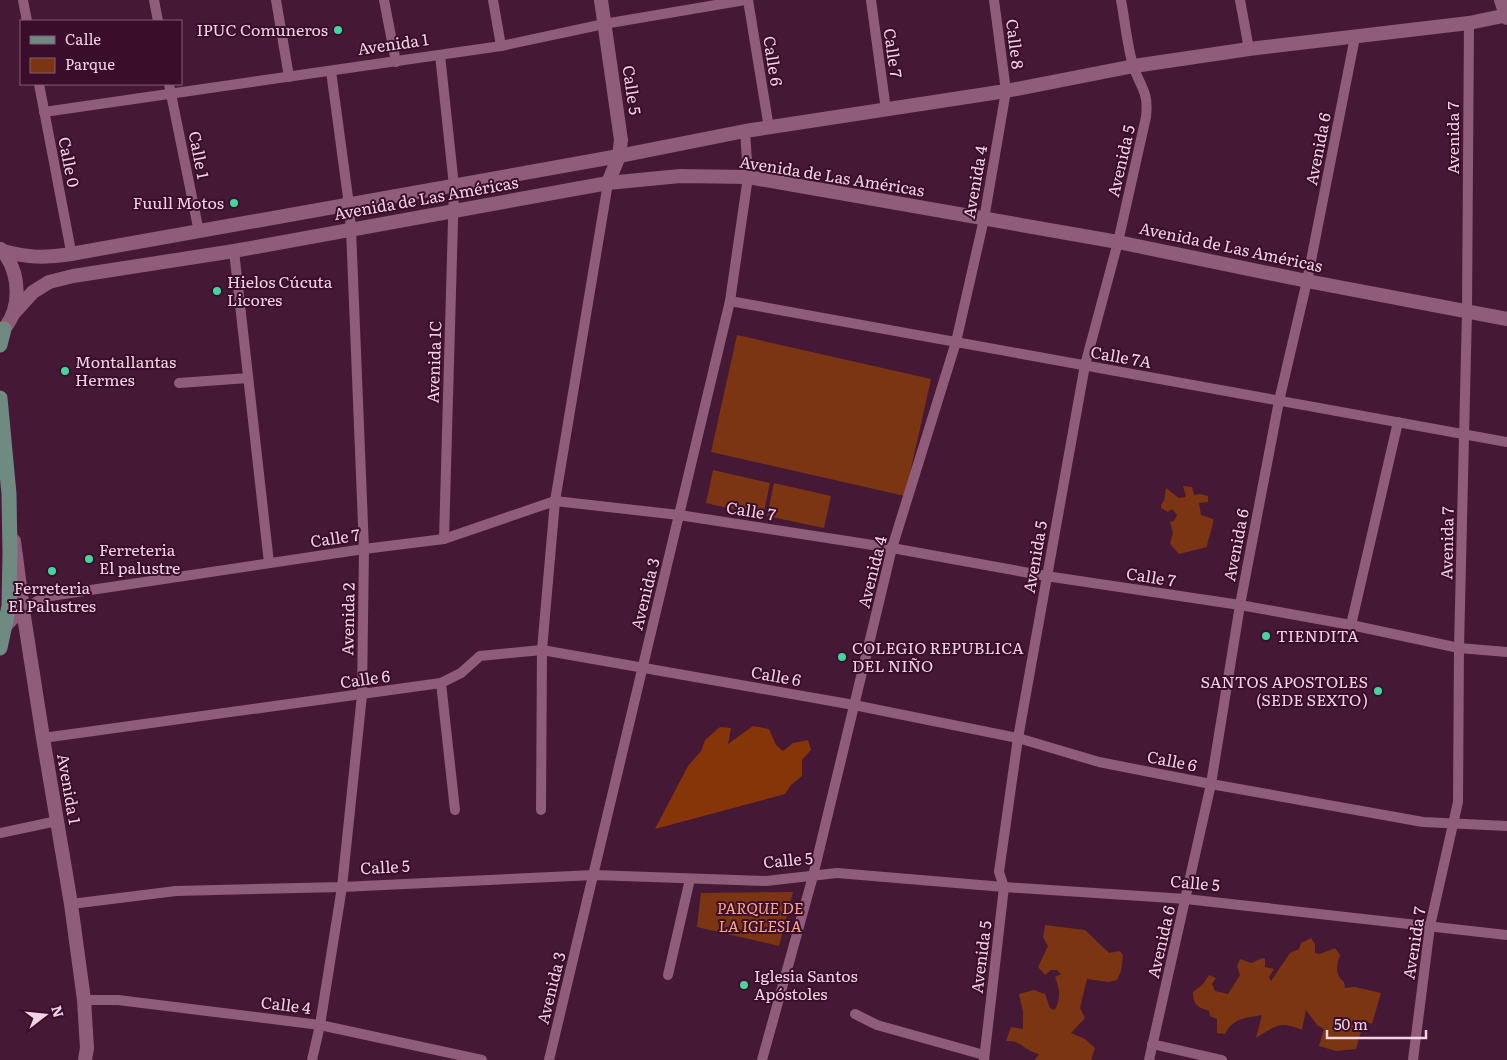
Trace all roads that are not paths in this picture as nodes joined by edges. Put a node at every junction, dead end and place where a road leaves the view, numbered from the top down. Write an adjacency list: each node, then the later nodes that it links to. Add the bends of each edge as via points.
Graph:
1 (23, 0): 14 (street)
2 (154, 0): 15 (street)
3 (276, 0): 25 (street)
4 (384, 0): 22 (street)
5 (493, 0): 19 (street)
6 (601, 0): 17 (main road, Calle 5)
7 (746, 0): 17 (street, Avenida 1); 32 (street, Calle 6)
8 (871, 0): 30 (street, Calle 7)
9 (994, 0): 28 (street, Calle 8)
10 (1121, 0): 23 (street, Avenida 5)
11 (1240, 0): 20 (street)
12 (1501, 0): 13 (main road)
13 (1507, 16): 16 (main road, Avenida de Las Américas)
14 (27, 20)
15 (158, 20)
16 (1469, 23): 18 (main road, Avenida de Las Américas); 49 (street, Avenida 7)
17 (604, 24): 19 (street, Avenida 1); 34 (main road, Calle 5, via 621,140)
18 (1356, 37): 20 (main road, Avenida de Las Américas); 47 (street, Avenida 6)
19 (501, 46): 21 (street, Avenida 1)
20 (1249, 49): 23 (main road, Avenida de Las Américas)
21 (440, 55): 22 (street, Avenida 1); 37 (street, Avenida 1C)
22 (396, 62): 24 (street, Avenida 1)
23 (1134, 66): 28 (main road, Avenida de Las Américas); 43 (street, Avenida 5, via 1148,102)
24 (330, 71): 25 (street, Avenida 1); 38 (street, Avenida 2)
25 (289, 77): 29 (street, Avenida 1)
26 (39, 85): 31 (street, Calle 0)
27 (169, 85): 29 (street, Calle 1)
28 (1006, 91): 30 (main road, Avenida de Las Américas); 40 (street, Avenida 4)
29 (171, 95): 31 (street, Avenida 1); 42 (street, Calle 1)
30 (886, 110): 32 (main road, Avenida de Las Américas)
31 (44, 112): 44 (street, Calle 0)
32 (769, 128): 33 (main road, Avenida de Las Américas)
33 (745, 131): 34 (main road, Avenida de Las Américas); 35 (street, Avenida 3)
34 (619, 156): 36 (main road, Calle 5); 37 (main road, Avenida de Las Américas)
35 (748, 177): 36 (main road, Avenida de Las Américas, via 680,176); 40 (main road, Avenida de Las Américas); 48 (street, Avenida 3)
36 (608, 183): 39 (main road, Avenida de Las Américas); 63 (street)
37 (454, 186): 38 (main road, Avenida de Las Américas); 39 (street, Avenida 1C)
38 (349, 205): 41 (street, Avenida 2); 42 (main road, Avenida de Las Américas)
39 (454, 211): 41 (main road, Avenida de Las Américas); 66 (street, Avenida 1C)
40 (984, 219): 43 (main road, Avenida de Las Américas); 53 (street, Avenida 4)
41 (351, 229): 46 (main road, Avenida de Las Américas); 68 (street, Avenida 2)
42 (199, 232): 45 (main road, Avenida de Las Américas, via 44,258 24,257)
43 (1118, 242): 47 (main road, Avenida de Las Américas); 55 (street, Avenida 5)
44 (70, 246)
45 (1, 250): 50 (main road, via 12,265 16,281)
46 (234, 251): 50 (main road, Avenida de Las Américas, via 49,282 33,292); 56 (street)
47 (1307, 281): 49 (main road, Avenida de Las Américas); 59 (street, Avenida 6)
48 (730, 301): 53 (street, Calle 7A); 64 (street, Avenida 3)
49 (1467, 311): 51 (main road, Avenida de Las Américas); 61 (street, Avenida 7)
50 (12, 314): 52 (main road)
51 (1507, 318)
52 (2, 331): 54 (main road)
53 (956, 342): 55 (street, Calle 7A); 67 (street, Avenida 4)
54 (0, 344)
55 (1086, 366): 59 (street, Calle 7A); 70 (street, Avenida 5)
56 (248, 378): 57 (street); 69 (street)
57 (179, 383)
58 (0, 398): 65 (main road)
59 (1279, 400): 60 (street, Calle 7A); 71 (street, Avenida 6)
60 (1398, 422): 61 (street, Calle 7A); 73 (street)
61 (1464, 434): 62 (street, Calle 7A); 76 (street, Avenida 7)
62 (1507, 442)
63 (555, 501): 64 (street, Calle 7); 66 (street, Calle 7); 77 (street)
64 (679, 515): 67 (street, Calle 7); 79 (street, Avenida 3)
65 (10, 526): 72 (main road, Avenida 1, via 16,546); 74 (main road, via 8,606)
66 (444, 539): 68 (street, Calle 7)
67 (892, 548): 70 (street, Calle 7); 82 (street, Avenida 4)
68 (364, 549): 69 (street, Calle 7); 81 (street, Avenida 2)
69 (270, 563): 72 (street, Calle 7, via 44,598)
70 (1046, 576): 71 (street, Calle 7); 84 (street, Avenida 5)
71 (1240, 605): 73 (street, Calle 7); 85 (street, Avenida 6)
72 (23, 610): 74 (street, Calle 7); 83 (main road, Avenida 1)
73 (1351, 625): 76 (street, Calle 7)
74 (4, 630): 75 (main road)
75 (0, 648)
76 (1459, 648): 78 (street, Calle 7); 89 (street, Avenida 7, via 1458,802)
77 (542, 650): 79 (street, Calle 6); 80 (street, Calle 6, via 480,656); 87 (street)
78 (1507, 652)
79 (643, 667): 82 (street, Calle 6); 92 (street, Avenida 3)
80 (442, 684): 81 (street, Calle 6); 86 (street)
81 (362, 695): 83 (street, Calle 6); 95 (street, Avenida 2)
82 (854, 705): 84 (street, Calle 6); 93 (street, Avenida 4)
83 (43, 738): 88 (main road, Avenida 1)
84 (1018, 738): 85 (street, Calle 6, via 1098,762); 96 (street, Avenida 5, via 998,872)
85 (1212, 784): 89 (street, Calle 6, via 1423,822); 97 (street, Avenida 6)
86 (455, 810)
87 (541, 810)
88 (57, 821): 91 (street); 98 (main road, Avenida 1)
89 (1454, 824): 90 (street, Calle 6); 99 (street, Avenida 7)
90 (1507, 826)
91 (0, 833)
92 (594, 875): 94 (street, Calle 5); 95 (street, Calle 5); 110 (street, Avenida 3)
93 (813, 876): 94 (street, Calle 5, via 766,881); 96 (street, Calle 5, via 836,873); 111 (street, Avenida 4)
94 (690, 879): 101 (street)
95 (342, 887): 98 (street, Calle 5, via 176,891); 104 (street, Avenida 2)
96 (1004, 887): 97 (street, Calle 5); 106 (street, Avenida 5)
97 (1186, 899): 99 (street, Calle 5); 105 (street, Avenida 6)
98 (71, 904): 102 (main road, Avenida 1)
99 (1430, 926): 100 (street, Calle 5); 114 (street, Avenida 7)
100 (1507, 935)
101 (668, 976)
102 (84, 1000): 104 (street, Calle 4, via 118,1000); 107 (main road, Avenida 1)
103 (855, 1014): 106 (street, via 877,1025)
104 (320, 1025): 108 (street, Avenida 2); 109 (street, Calle 4)
105 (1152, 1044): 112 (street, Avenida 6); 113 (street)
106 (984, 1058)
107 (85, 1060)
108 (312, 1060)
109 (482, 1060)
110 (549, 1060)
111 (762, 1060)
112 (1149, 1060)
113 (1222, 1060)
114 (1413, 1060)

